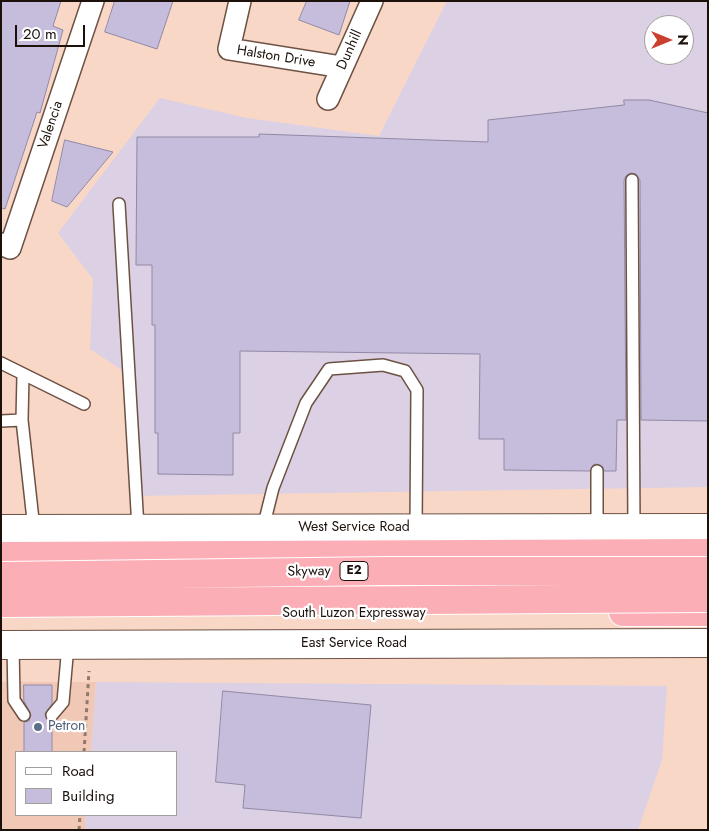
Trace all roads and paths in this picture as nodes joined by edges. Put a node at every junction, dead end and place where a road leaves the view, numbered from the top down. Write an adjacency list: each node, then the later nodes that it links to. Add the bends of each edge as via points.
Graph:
1 (93, 1): 8 (street, Valencia)
2 (240, 1): 4 (street, Halston Drive, via 229,49)
3 (372, 1): 4 (street, Dunhill)
4 (342, 67): 5 (street, Dunhill)
5 (328, 99)
6 (632, 180): 22 (lane)
7 (119, 204): 15 (lane)
8 (5, 246)
9 (1, 363): 10 (lane)
10 (24, 375): 11 (lane); 12 (lane)
11 (84, 404)
12 (22, 420): 13 (lane); 20 (lane)
13 (1, 421)
14 (597, 471): 21 (lane)
15 (138, 528): 16 (main road, West Service Road); 20 (main road, West Service Road)
16 (263, 528): 17 (main road, West Service Road); 17 (lane, via 273,488 306,403 329,368 383,365 405,371 417,390)
17 (416, 528): 21 (main road, West Service Road)
18 (708, 528): 22 (main road, West Service Road)
19 (1, 529): 20 (main road, West Service Road)
20 (34, 529)
21 (597, 529): 22 (main road, West Service Road)
22 (634, 529)
23 (708, 553): 24 (highway, E2)
24 (362, 554): 25 (highway, E2); 31 (lane)
25 (1, 556)
26 (708, 571): 27 (highway, Skyway / E2, bridge)
27 (1, 576)
28 (708, 598): 29 (highway, Skyway / E2, bridge)
29 (1, 603)
30 (708, 612): 31 (highway, South Luzon Expressway)
31 (362, 614): 32 (highway, South Luzon Expressway)
32 (1, 616)
33 (708, 643): 35 (main road, East Service Road)
34 (7, 645): 35 (main road, East Service Road); 36 (lane, via 14,700)
35 (80, 645): 37 (lane, via 63,702); 38 (path)
36 (24, 715)
37 (52, 715)
38 (84, 751)
39 (80, 816): 40 (path)
40 (79, 830)

